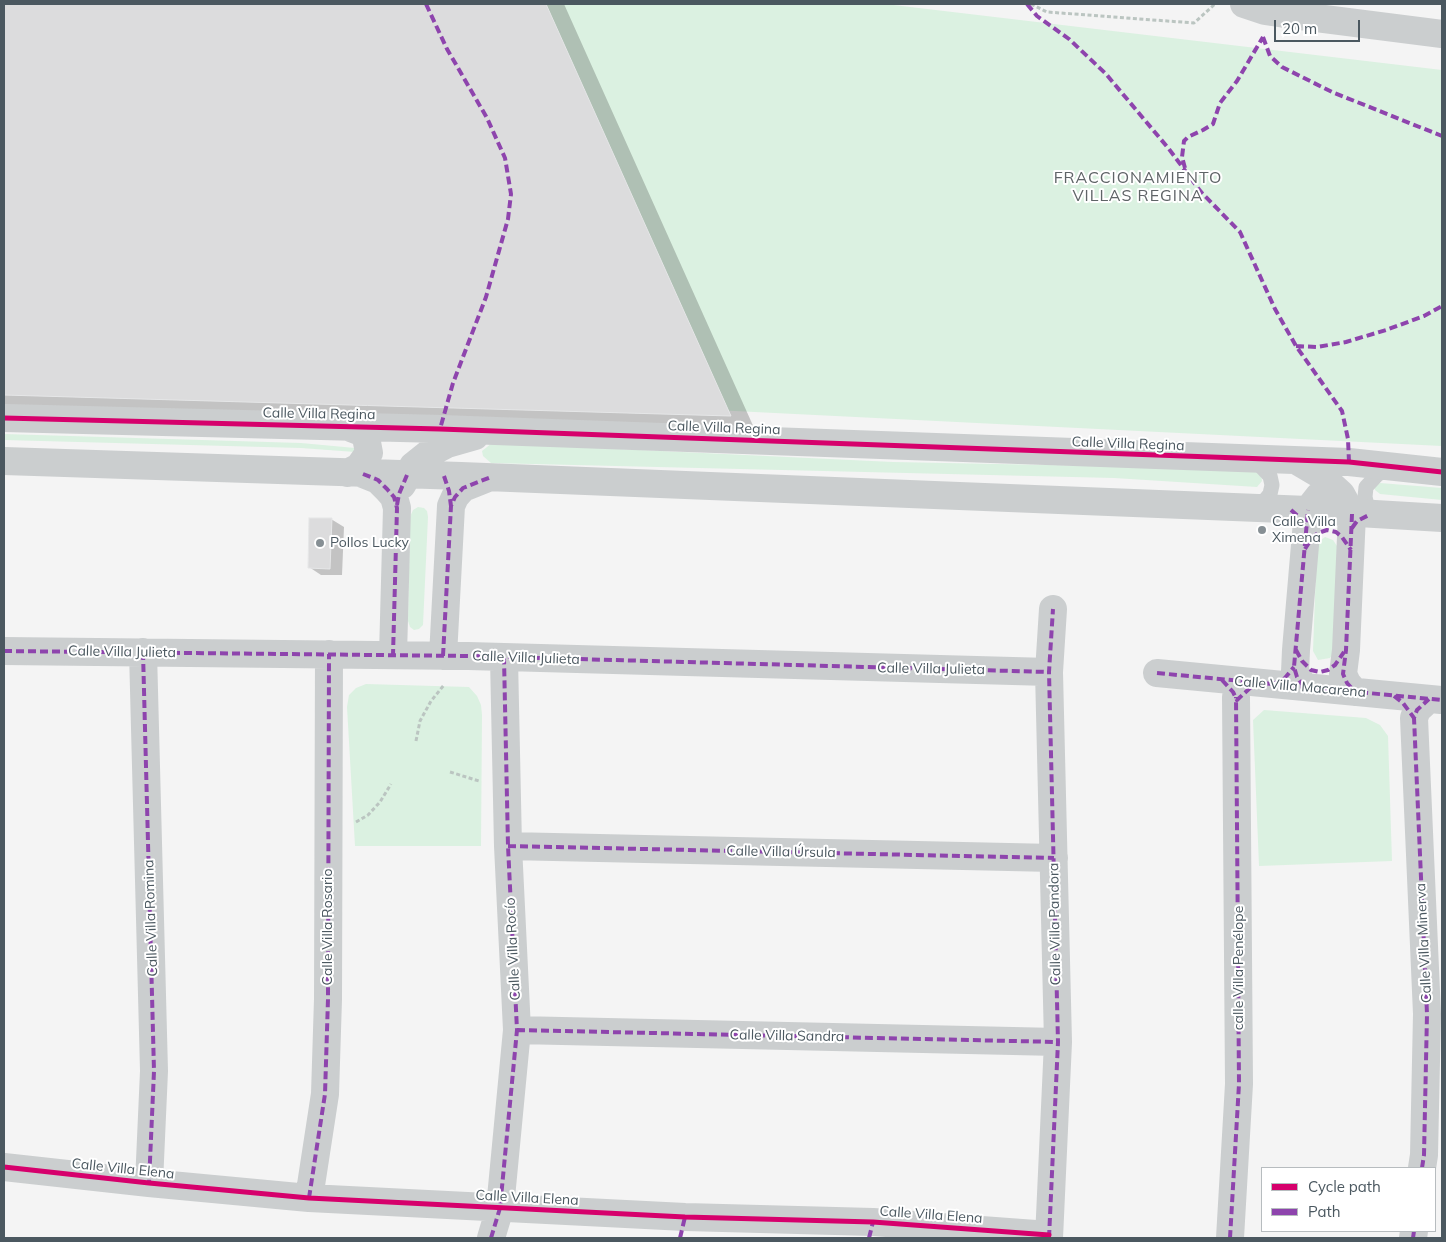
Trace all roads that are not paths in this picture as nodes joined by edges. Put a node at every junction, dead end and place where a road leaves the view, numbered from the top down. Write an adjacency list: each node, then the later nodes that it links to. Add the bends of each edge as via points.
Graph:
1 (1244, 4): 2 (street, via 1265,11)
2 (1442, 34)
3 (4, 418): 4 (street, Calle Villa Regina)
4 (356, 427): 5 (street, Calle Villa Regina); 6 (street, via 385,431); 12 (street, via 366,437 369,453)
5 (504, 431): 6 (street, via 447,444); 7 (street, Calle Villa Regina); 15 (street, via 490,436 475,448 476,465)
6 (428, 454): 13 (street, via 413,466); 14 (street)
7 (1255, 460): 9 (street, Calle Villa Regina); 19 (lane, via 1270,476 1272,484 1265,500)
8 (4, 461): 12 (street)
9 (1296, 461): 10 (street, Calle Villa Regina, via 1348,462); 16 (street)
10 (1382, 467): 11 (street, Calle Villa Regina); 16 (street, via 1358,466); 21 (lane, via 1366,487 1365,497 1372,511)
11 (1442, 472)
12 (355, 473): 13 (street); 18 (street, via 378,480 394,497)
13 (408, 475): 14 (street); 18 (street, via 399,494)
14 (444, 476): 15 (street); 17 (street)
15 (491, 477): 17 (street, via 463,488); 19 (street)
16 (1330, 484): 21 (street, via 1341,494); 22 (street)
17 (451, 506): 28 (street)
18 (397, 508): 27 (street)
19 (1251, 508): 22 (street)
20 (1442, 518): 21 (street)
21 (1361, 524): 22 (street); 22 (street, via 1342,537 1327,530 1312,538); 32 (street)
22 (1302, 525): 32 (street)
23 (1053, 609): 30 (street, Calle Villa Pandora)
24 (4, 651): 25 (street, Calle Villa Julieta)
25 (143, 652): 26 (street, Calle Villa Julieta); 41 (street, Calle Villa Romina, via 153,970 154,1071)
26 (329, 654): 27 (street, Calle Villa Julieta); 42 (street, Calle Villa Rosario, via 325,1094)
27 (392, 655): 28 (street, Calle Villa Julieta)
28 (456, 656): 29 (street, Calle Villa Julieta)
29 (504, 658): 30 (street, Calle Villa Julieta); 35 (street, Calle Villa Rocío)
30 (1049, 672): 36 (street, Calle Villa Pandora)
31 (1157, 673): 33 (street, Calle Villa Macarena)
32 (1324, 673): 33 (street, Calle Villa Macarena); 34 (street, Calle Villa Macarena)
33 (1229, 688): 48 (street, calle Villa Penélope, via 1239,1084)
34 (1428, 706): 40 (street, Calle Villa Minerva, via 1427,1014)
35 (508, 846): 36 (street, Calle Villa Úrsula); 37 (street, Calle Villa Rocío)
36 (1054, 858): 38 (street, Calle Villa Pandora)
37 (517, 1030): 38 (street, Calle Villa Sandra); 43 (street, Calle Villa Rocío)
38 (1058, 1042): 46 (street, Calle Villa Pandora)
39 (4, 1167): 41 (street, Calle Villa Elena)
40 (1422, 1167)
41 (149, 1183): 42 (street, Calle Villa Elena)
42 (309, 1198): 43 (street, Calle Villa Elena)
43 (500, 1208): 44 (street, Calle Villa Elena); 47 (street, Calle Villa Rocío)
44 (682, 1228): 45 (street, Calle Villa Elena)
45 (871, 1230): 46 (street, Calle Villa Elena)
46 (1049, 1236)
47 (491, 1238)
48 (1230, 1238)

